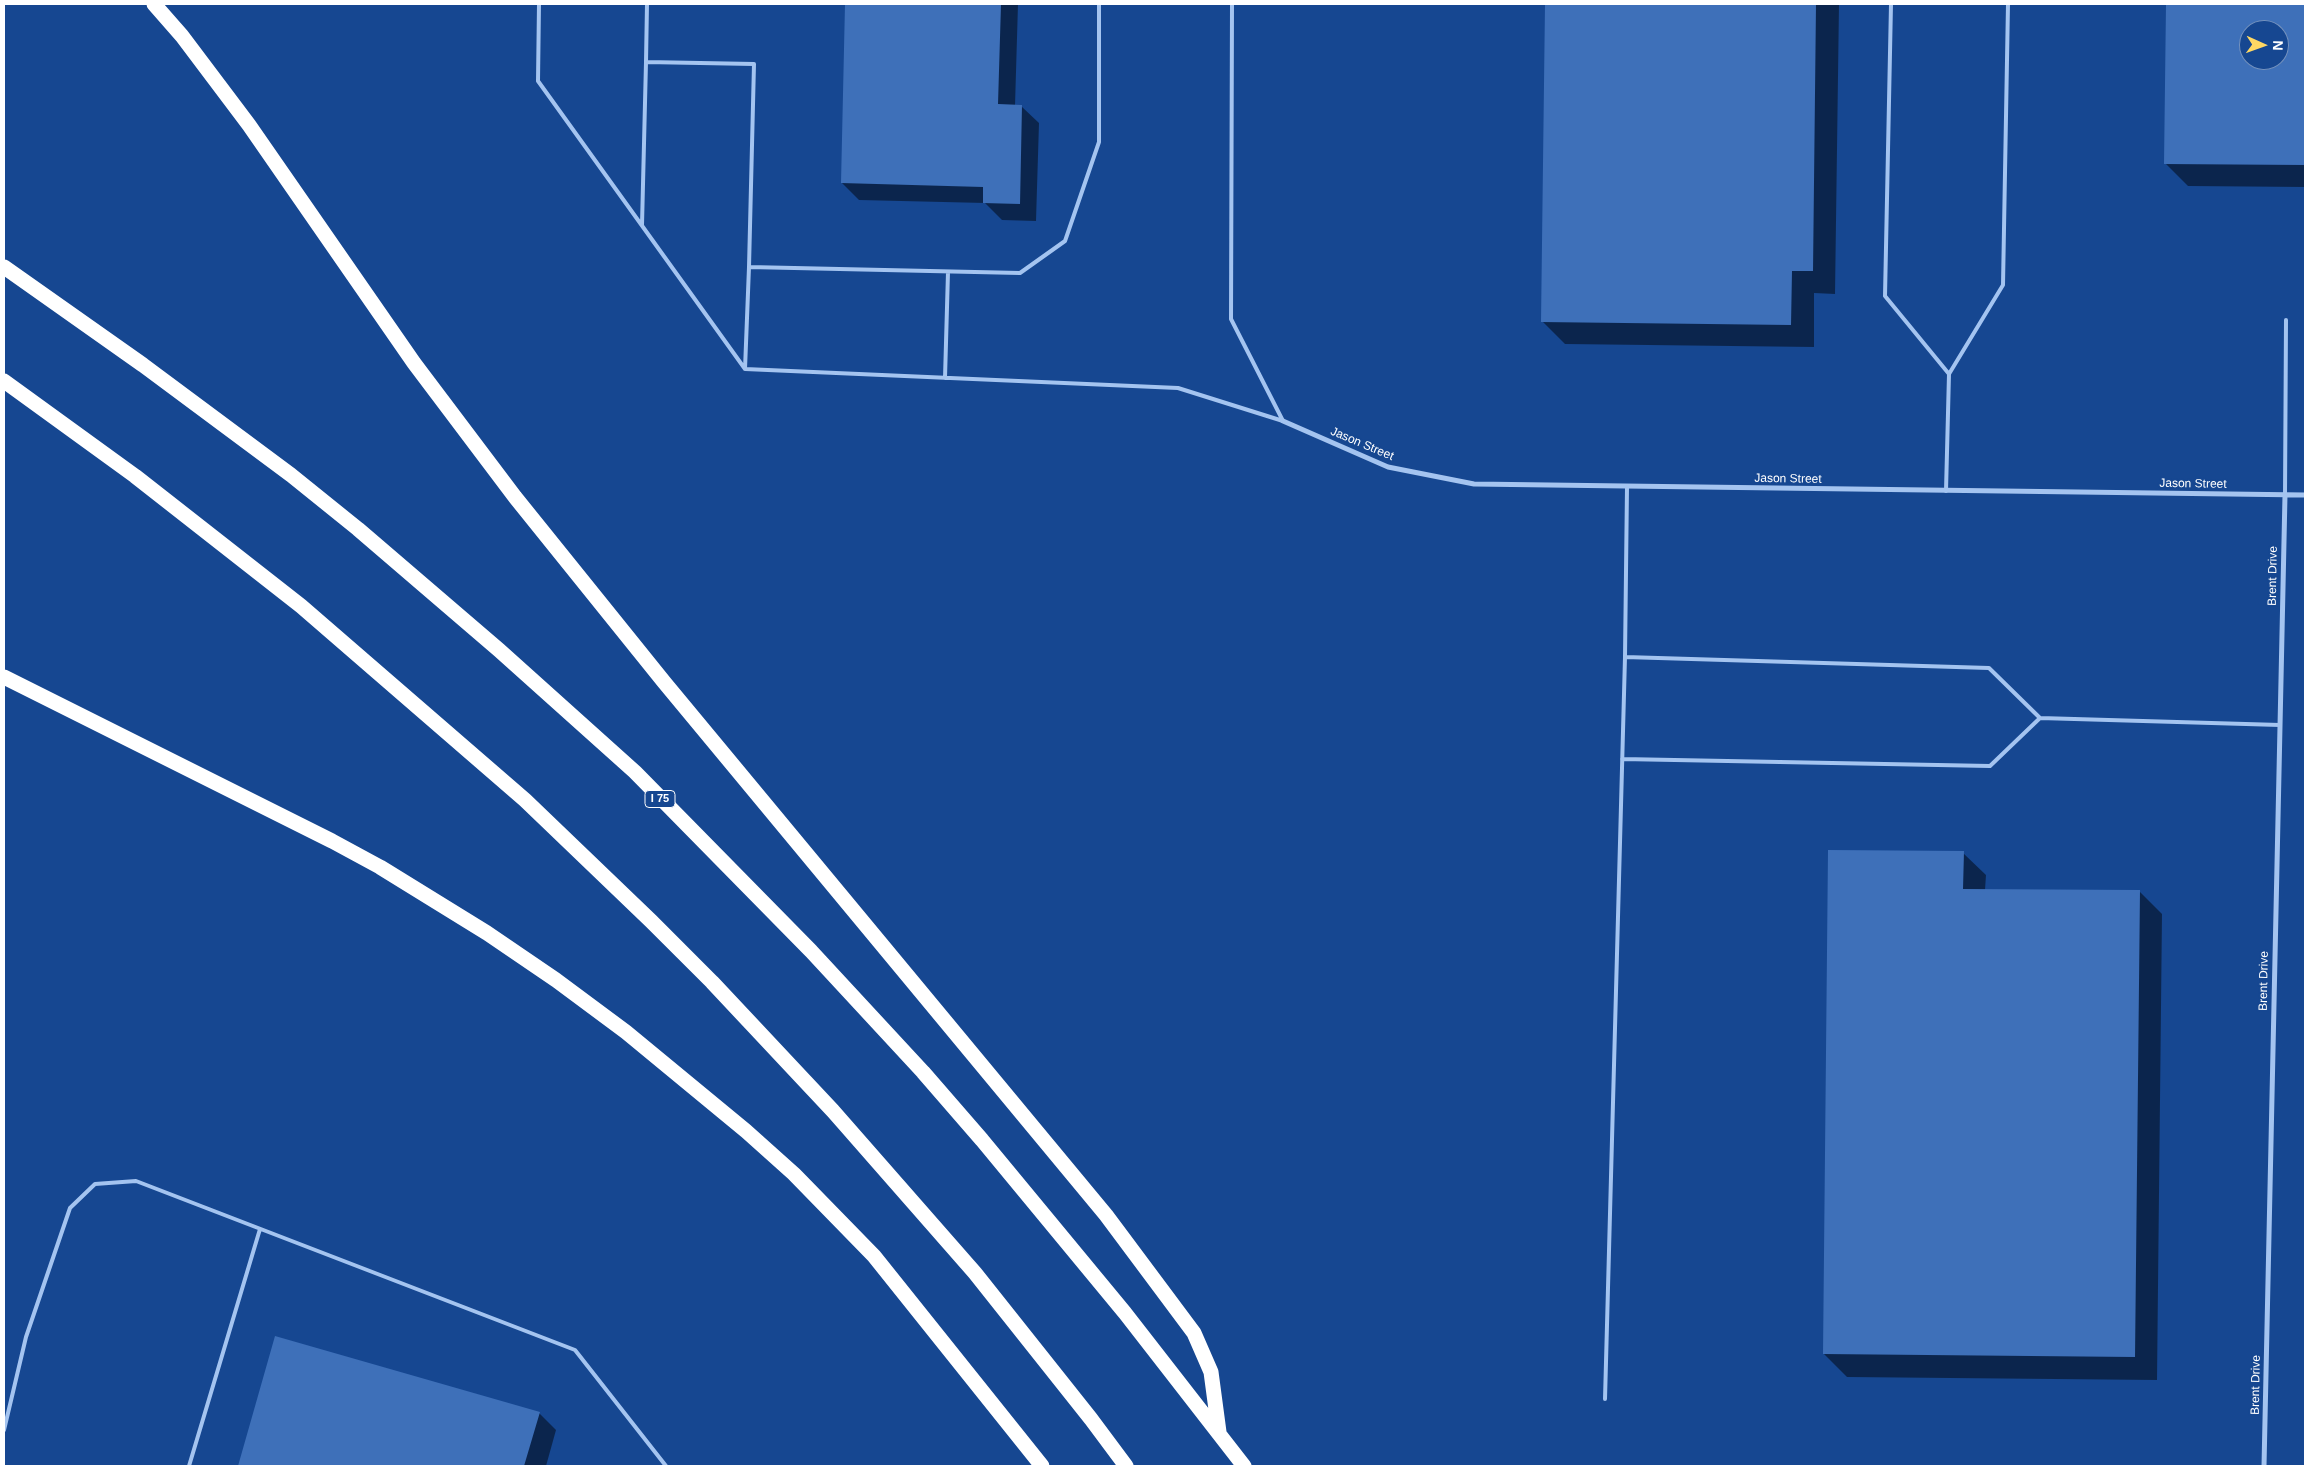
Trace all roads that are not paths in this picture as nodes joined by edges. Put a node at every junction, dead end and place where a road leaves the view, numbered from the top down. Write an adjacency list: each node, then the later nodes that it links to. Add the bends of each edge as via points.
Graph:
1 (154, 4): 31 (highway, via 249,125 414,363 515,497 670,690 1106,1214 1194,1333 1211,1372)
2 (540, 4): 9 (lane, via 538,81)
3 (647, 4): 8 (lane)
4 (1099, 4): 12 (lane, via 1099,142 1065,241 1020,274)
5 (1232, 4): 18 (lane, via 1231,319)
6 (1891, 4): 15 (lane, via 1885,296)
7 (2008, 4): 15 (lane, via 2003,285)
8 (646, 62): 9 (lane); 11 (lane, via 754,64)
9 (642, 226): 14 (lane)
10 (4, 267): 31 (highway, I 75, via 299,481 499,650 635,772 824,965 923,1072 1070,1246)
11 (749, 267): 12 (lane); 14 (lane)
12 (948, 272): 16 (lane)
13 (2286, 320): 21 (lane)
14 (745, 369): 16 (lane)
15 (1949, 374): 20 (lane)
16 (945, 378): 18 (lane, via 1178,388)
17 (4, 381): 35 (highway, via 142,482 302,606 525,800 651,921 833,1111 975,1273)
18 (1283, 421): 19 (street, Jason Street, via 1388,467 1474,484)
19 (1627, 487): 20 (street, Jason Street); 23 (lane)
20 (1946, 491): 21 (street, Jason Street)
21 (2285, 495): 22 (street, Jason Street); 26 (street, Brent Drive)
22 (2305, 496)
23 (1624, 657): 25 (lane, via 1989,668); 27 (lane)
24 (4, 677): 34 (highway, via 380,867 487,933 626,1032 794,1174 874,1256)
25 (2040, 718): 26 (lane); 27 (lane, via 1990,766)
26 (2280, 725): 37 (street, Brent Drive)
27 (1622, 759): 29 (lane)
28 (260, 1229): 30 (lane, via 136,1181 95,1184 70,1208 26,1337); 32 (lane); 33 (lane, via 575,1350)
29 (1606, 1398)
30 (4, 1430)
31 (1219, 1432): 36 (highway, I 75)
32 (189, 1466)
33 (666, 1466)
34 (1042, 1466)
35 (1126, 1466)
36 (1244, 1466)
37 (2264, 1466)

